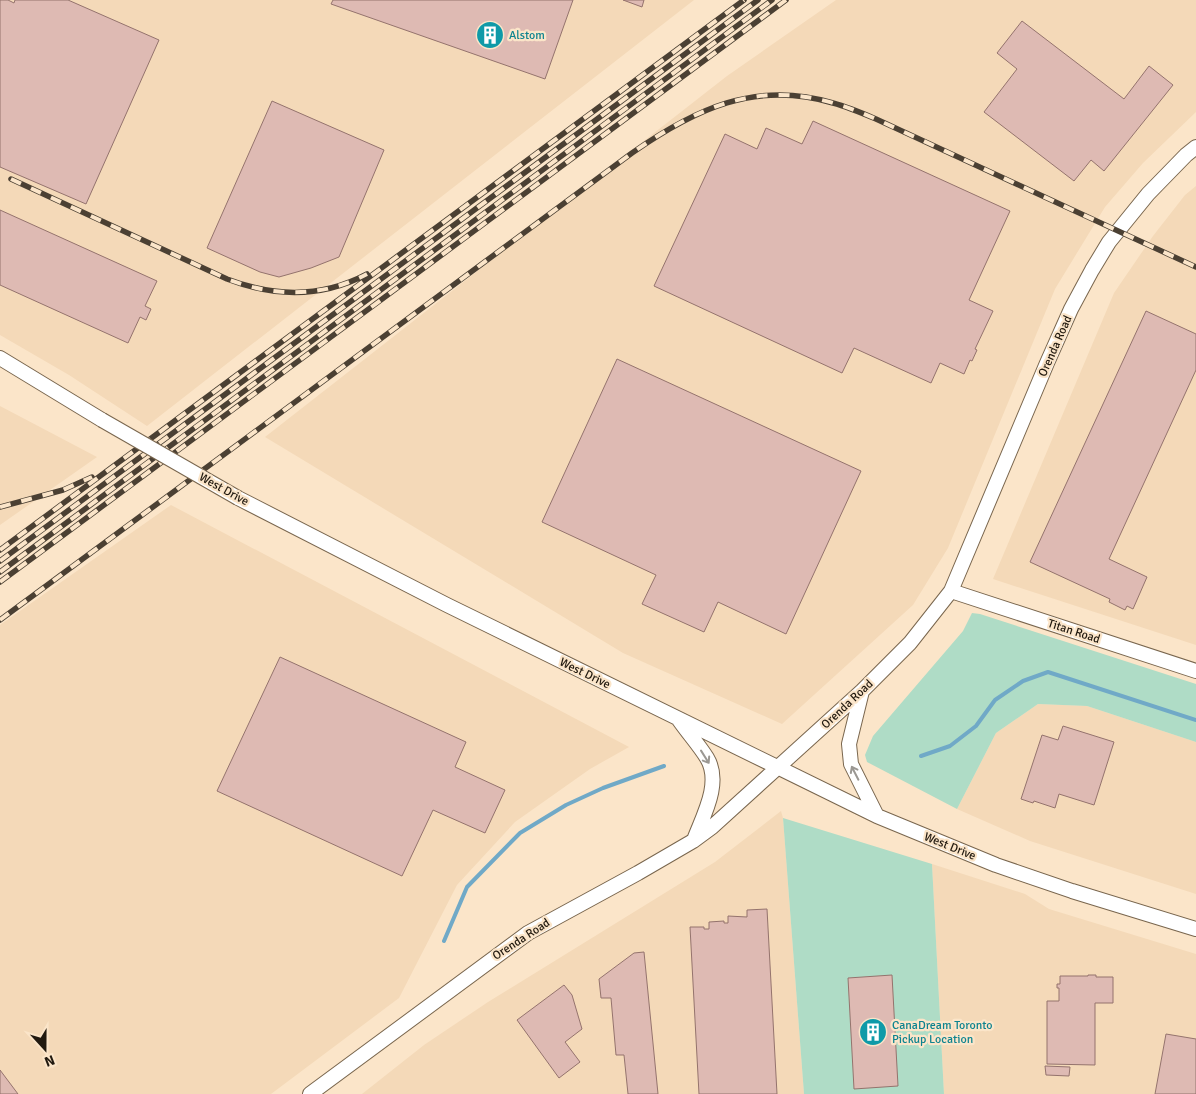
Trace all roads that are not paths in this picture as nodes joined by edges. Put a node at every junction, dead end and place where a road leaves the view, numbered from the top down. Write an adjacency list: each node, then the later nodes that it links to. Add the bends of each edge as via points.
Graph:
1 (1196, 147): 3 (street, Orenda Road, via 1142,201 1109,242 1092,270 1047,363)
2 (0, 358): 6 (street, West Drive, bridge, via 238,498)
3 (952, 591): 4 (street, Titan Road); 5 (street, Orenda Road, via 910,642)
4 (1196, 671)
5 (862, 691): 7 (street, Orenda Road); 8 (street, one-way to 5, via 851,764 849,744)
6 (677, 718): 7 (street, West Drive); 9 (street, one-way to 9, via 708,758 712,770 712,790)
7 (778, 768): 8 (street, West Drive); 9 (street, Orenda Road)
8 (877, 816): 10 (street, West Drive, via 996,865)
9 (694, 841): 11 (street, Orenda Road, via 528,933)
10 (1196, 930)
11 (310, 1094)

